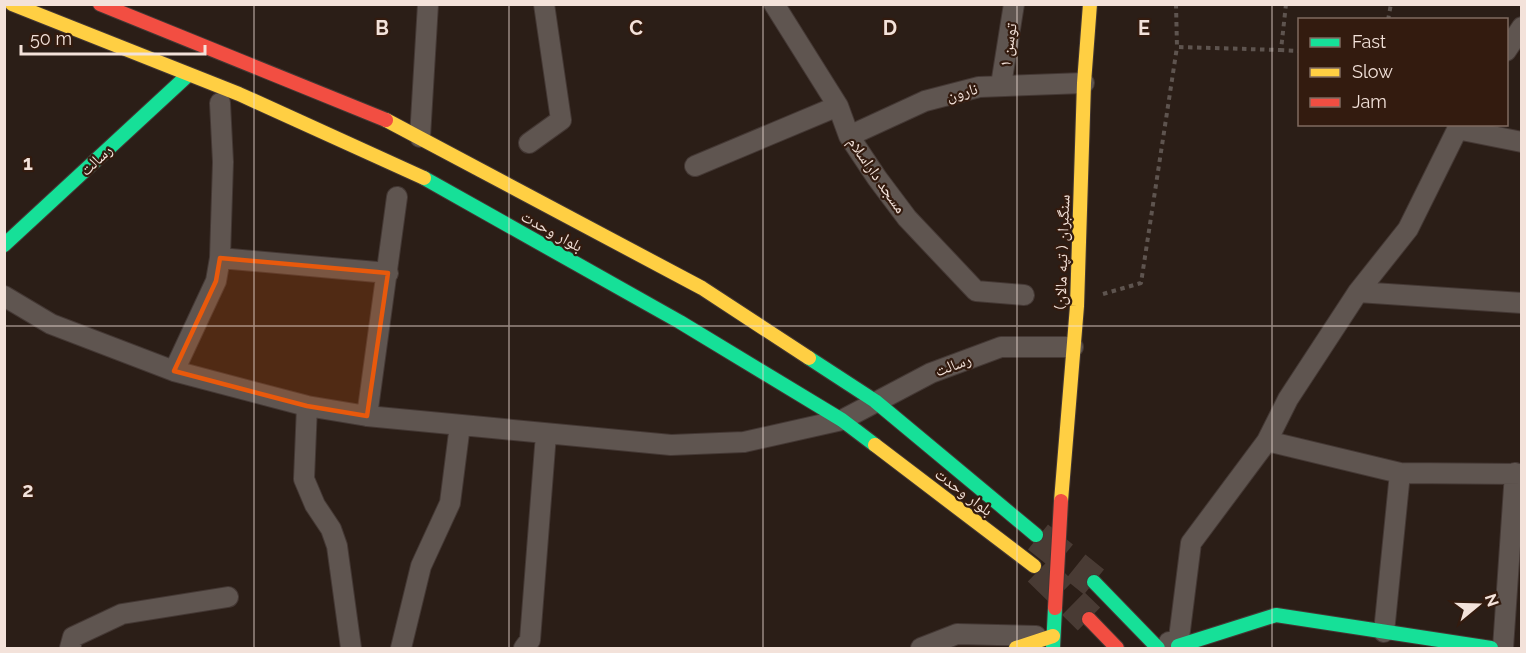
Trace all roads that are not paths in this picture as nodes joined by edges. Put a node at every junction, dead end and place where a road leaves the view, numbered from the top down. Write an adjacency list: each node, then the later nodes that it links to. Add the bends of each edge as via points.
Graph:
1 (12, 4): 10 (main road, بلوار وحدت)
2 (100, 4): 17 (main road, بلوار وحدت, via 369,112)
3 (428, 4): 17 (street)
4 (544, 4): 19 (street, via 561,120)
5 (1014, 4): 12 (street, توسن ۱)
6 (1090, 4): 11 (main road, سنگبران ( تپه مالان))
7 (781, 7): 14 (street, مسجد داراسلام)
8 (1521, 27): 9 (street)
9 (1508, 48)
10 (187, 76): 22 (main road, رسالت); 34 (main road, بلوار وحدت, via 239,94 411,171 680,322)
11 (1084, 83): 12 (street, نارون); 29 (main road, سنگبران ( تپه مالان))
12 (1001, 85): 16 (street, نارون, via 925,101)
13 (220, 103): 23 (street)
14 (838, 106): 16 (street, مسجد داراسلام); 20 (street)
15 (1458, 127): 18 (street); 25 (street, via 1408,229)
16 (849, 136): 26 (street, مسجد داراسلام, via 907,218 976,291)
17 (420, 137): 31 (main road, بلوار وحدت, via 702,288)
18 (1521, 142)
19 (529, 143)
20 (695, 166)
21 (397, 197): 24 (street)
22 (4, 244)
23 (220, 258): 24 (street); 30 (street, via 216,281)
24 (388, 273): 33 (street)
25 (1359, 292): 28 (street); 37 (street, via 1288,399)
26 (1024, 295)
27 (4, 296): 30 (street, رسالت, via 51,324)
28 (1521, 303)
29 (1073, 347): 31 (street, رسالت, via 1001,347 931,373); 47 (main road, سنگبران ( تپه مالان), bridge)
30 (174, 371): 32 (street, رسالت)
31 (875, 402): 34 (street, رسالت); 40 (main road, بلوار وحدت)
32 (307, 406): 33 (street, رسالت); 50 (street, via 304,478 337,546)
33 (367, 416): 35 (street, رسالت)
34 (842, 420): 36 (street, رسالت, via 744,442 671,445); 41 (main road, بلوار وحدت)
35 (460, 425): 36 (street, رسالت); 51 (street, via 450,503 421,566)
36 (546, 434): 52 (street, via 530,640)
37 (1267, 441): 38 (street); 48 (street, via 1191,543)
38 (1400, 473): 39 (street); 46 (street)
39 (1518, 474): 58 (street)
40 (1036, 535)
41 (1034, 566)
42 (1094, 582): 45 (main road)
43 (228, 597): 49 (street, via 122,614 73,637)
44 (1089, 619): 55 (main road)
45 (1133, 622): 48 (street); 56 (main road)
46 (1384, 632): 48 (main road, via 1276,615); 57 (main road)
47 (1053, 642): 53 (street, via 957,634); 54 (main road)
48 (1178, 646)
49 (70, 648)
50 (351, 648)
51 (402, 648)
52 (524, 648)
53 (921, 648)
54 (1016, 648)
55 (1117, 648)
56 (1158, 648)
57 (1491, 648)
58 (1503, 648)

